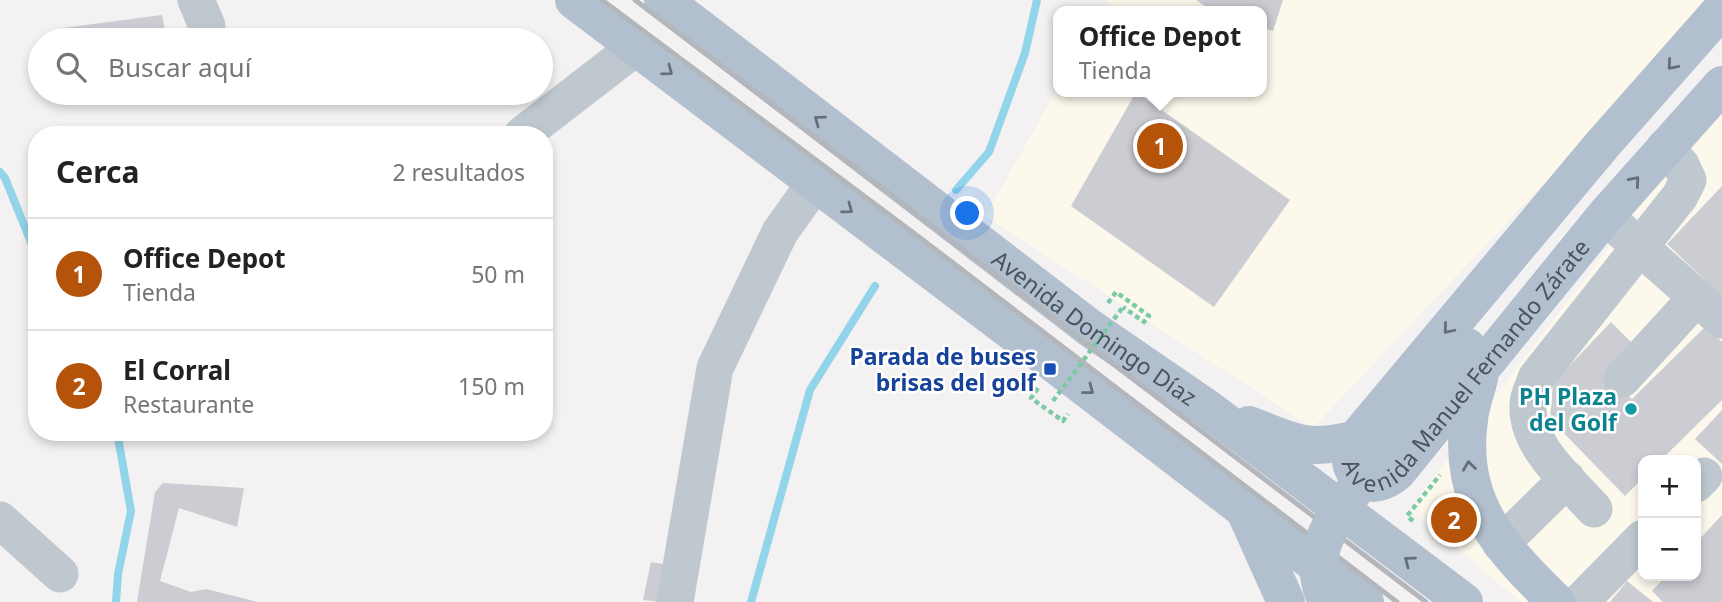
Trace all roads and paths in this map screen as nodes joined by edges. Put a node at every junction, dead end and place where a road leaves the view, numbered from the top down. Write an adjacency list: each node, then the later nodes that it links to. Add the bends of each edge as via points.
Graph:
1 (574, 0): 4 (main road)
2 (663, 0): 18 (main road, Avenida Domingo Díaz, one-way to 2, via 1090,328)
3 (1720, 14): 7 (main road, Avenida Manuel Fernando Zárate, one-way to 7)
4 (636, 47): 6 (street); 9 (main road, one-way to 9)
5 (1722, 85): 8 (main road, Avenida Manuel Fernando Zárate)
6 (534, 126)
7 (1602, 145): 14 (main road, via 1591,180); 20 (main road, Avenida Manuel Fernando Zárate, one-way to 20)
8 (1665, 147): 10 (main road, Avenida Manuel Fernando Zárate, one-way to 8); 11 (street, via 1688,180 1681,196)
9 (815, 183): 24 (main road, one-way to 24); 31 (street, via 780,232 715,368)
10 (1605, 216): 11 (street); 14 (main road, Avenida Manuel Fernando Zárate)
11 (1640, 246): 13 (street); 22 (street, via 1536,377 1528,403 1530,427)
12 (1116, 292): 17 (path, bridge, via 1149,316 1144,322 1124,307)
13 (1709, 308): 15 (street)
14 (1475, 356): 20 (main road, Avenida Manuel Fernando Zárate, via 1405,463 1387,481 1368,483 1358,475 1352,465); 28 (main road, one-way to 14, via 1472,489 1467,454); 32 (main road, bridge, via 1339,510 1323,539 1318,566)
15 (1622, 379)
16 (1031, 398): 19 (path, via 1063,421)
17 (1053, 401)
18 (1208, 409): 20 (main road, via 1308,446); 34 (main road, Avenida Domingo Díaz, one-way to 18)
19 (1069, 413)
20 (1356, 439)
21 (1442, 472): 26 (path, via 1407,516)
22 (1567, 479): 23 (street); 28 (street)
23 (1594, 509)
24 (1245, 511): 30 (main road); 33 (main road)
25 (0, 520): 29 (street)
26 (1416, 523)
27 (1638, 543): 36 (street)
28 (1501, 544): 35 (main road)
29 (60, 574)
30 (1273, 591)
31 (675, 602)
32 (1327, 602)
33 (1365, 602)
34 (1464, 602)
35 (1556, 602)
36 (1580, 602)

